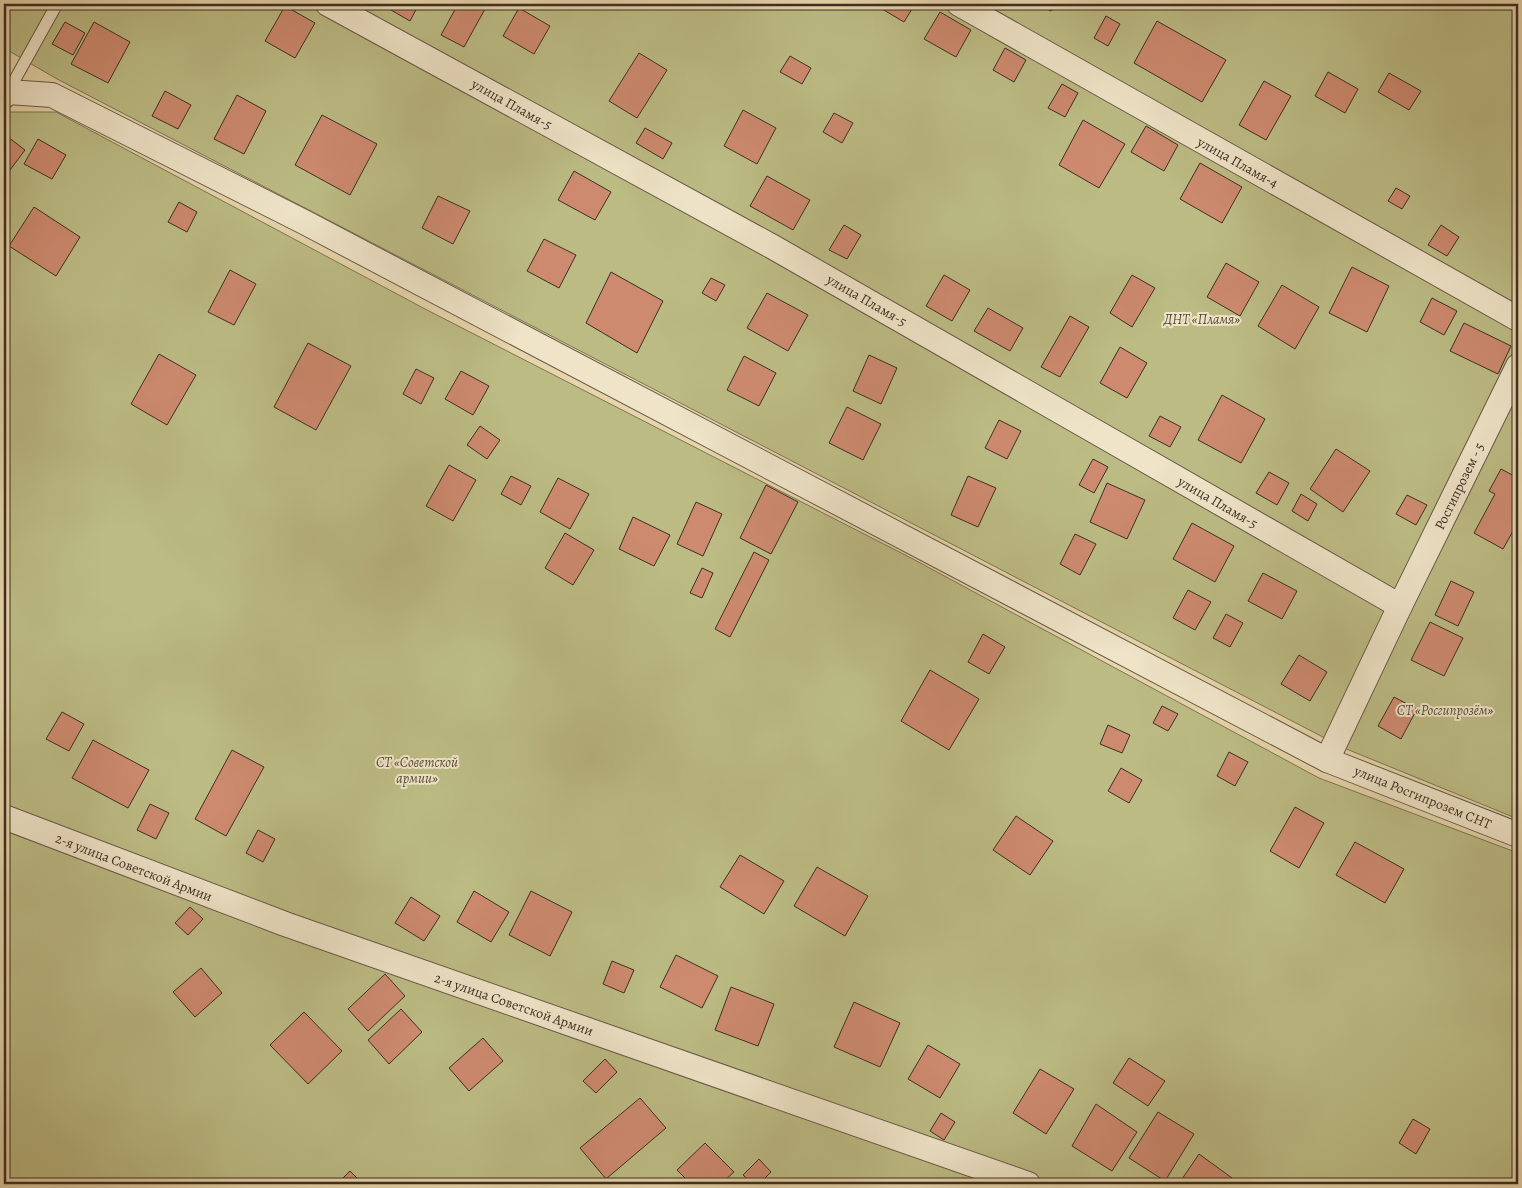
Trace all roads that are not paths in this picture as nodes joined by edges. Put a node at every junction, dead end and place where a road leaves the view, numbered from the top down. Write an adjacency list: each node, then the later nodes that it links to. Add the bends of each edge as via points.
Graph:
1 (57, 4): 4 (lane)
2 (328, 4): 7 (street, улица Пламя-5, via 773,247)
3 (958, 4): 5 (street, улица Пламя-4)
4 (6, 94): 8 (street, улица Росгипрозем СНТ, via 52,96 287,214)
5 (1518, 319)
6 (1518, 366): 7 (street, Росгипрозем - 5)
7 (1400, 606): 8 (street, Росгипрозем - 5)
8 (1327, 760): 10 (street, улица Росгипрозем СНТ)
9 (4, 817): 11 (street, 2-я улица Советской Армии, via 285,924)
10 (1518, 835)
11 (1028, 1184)

